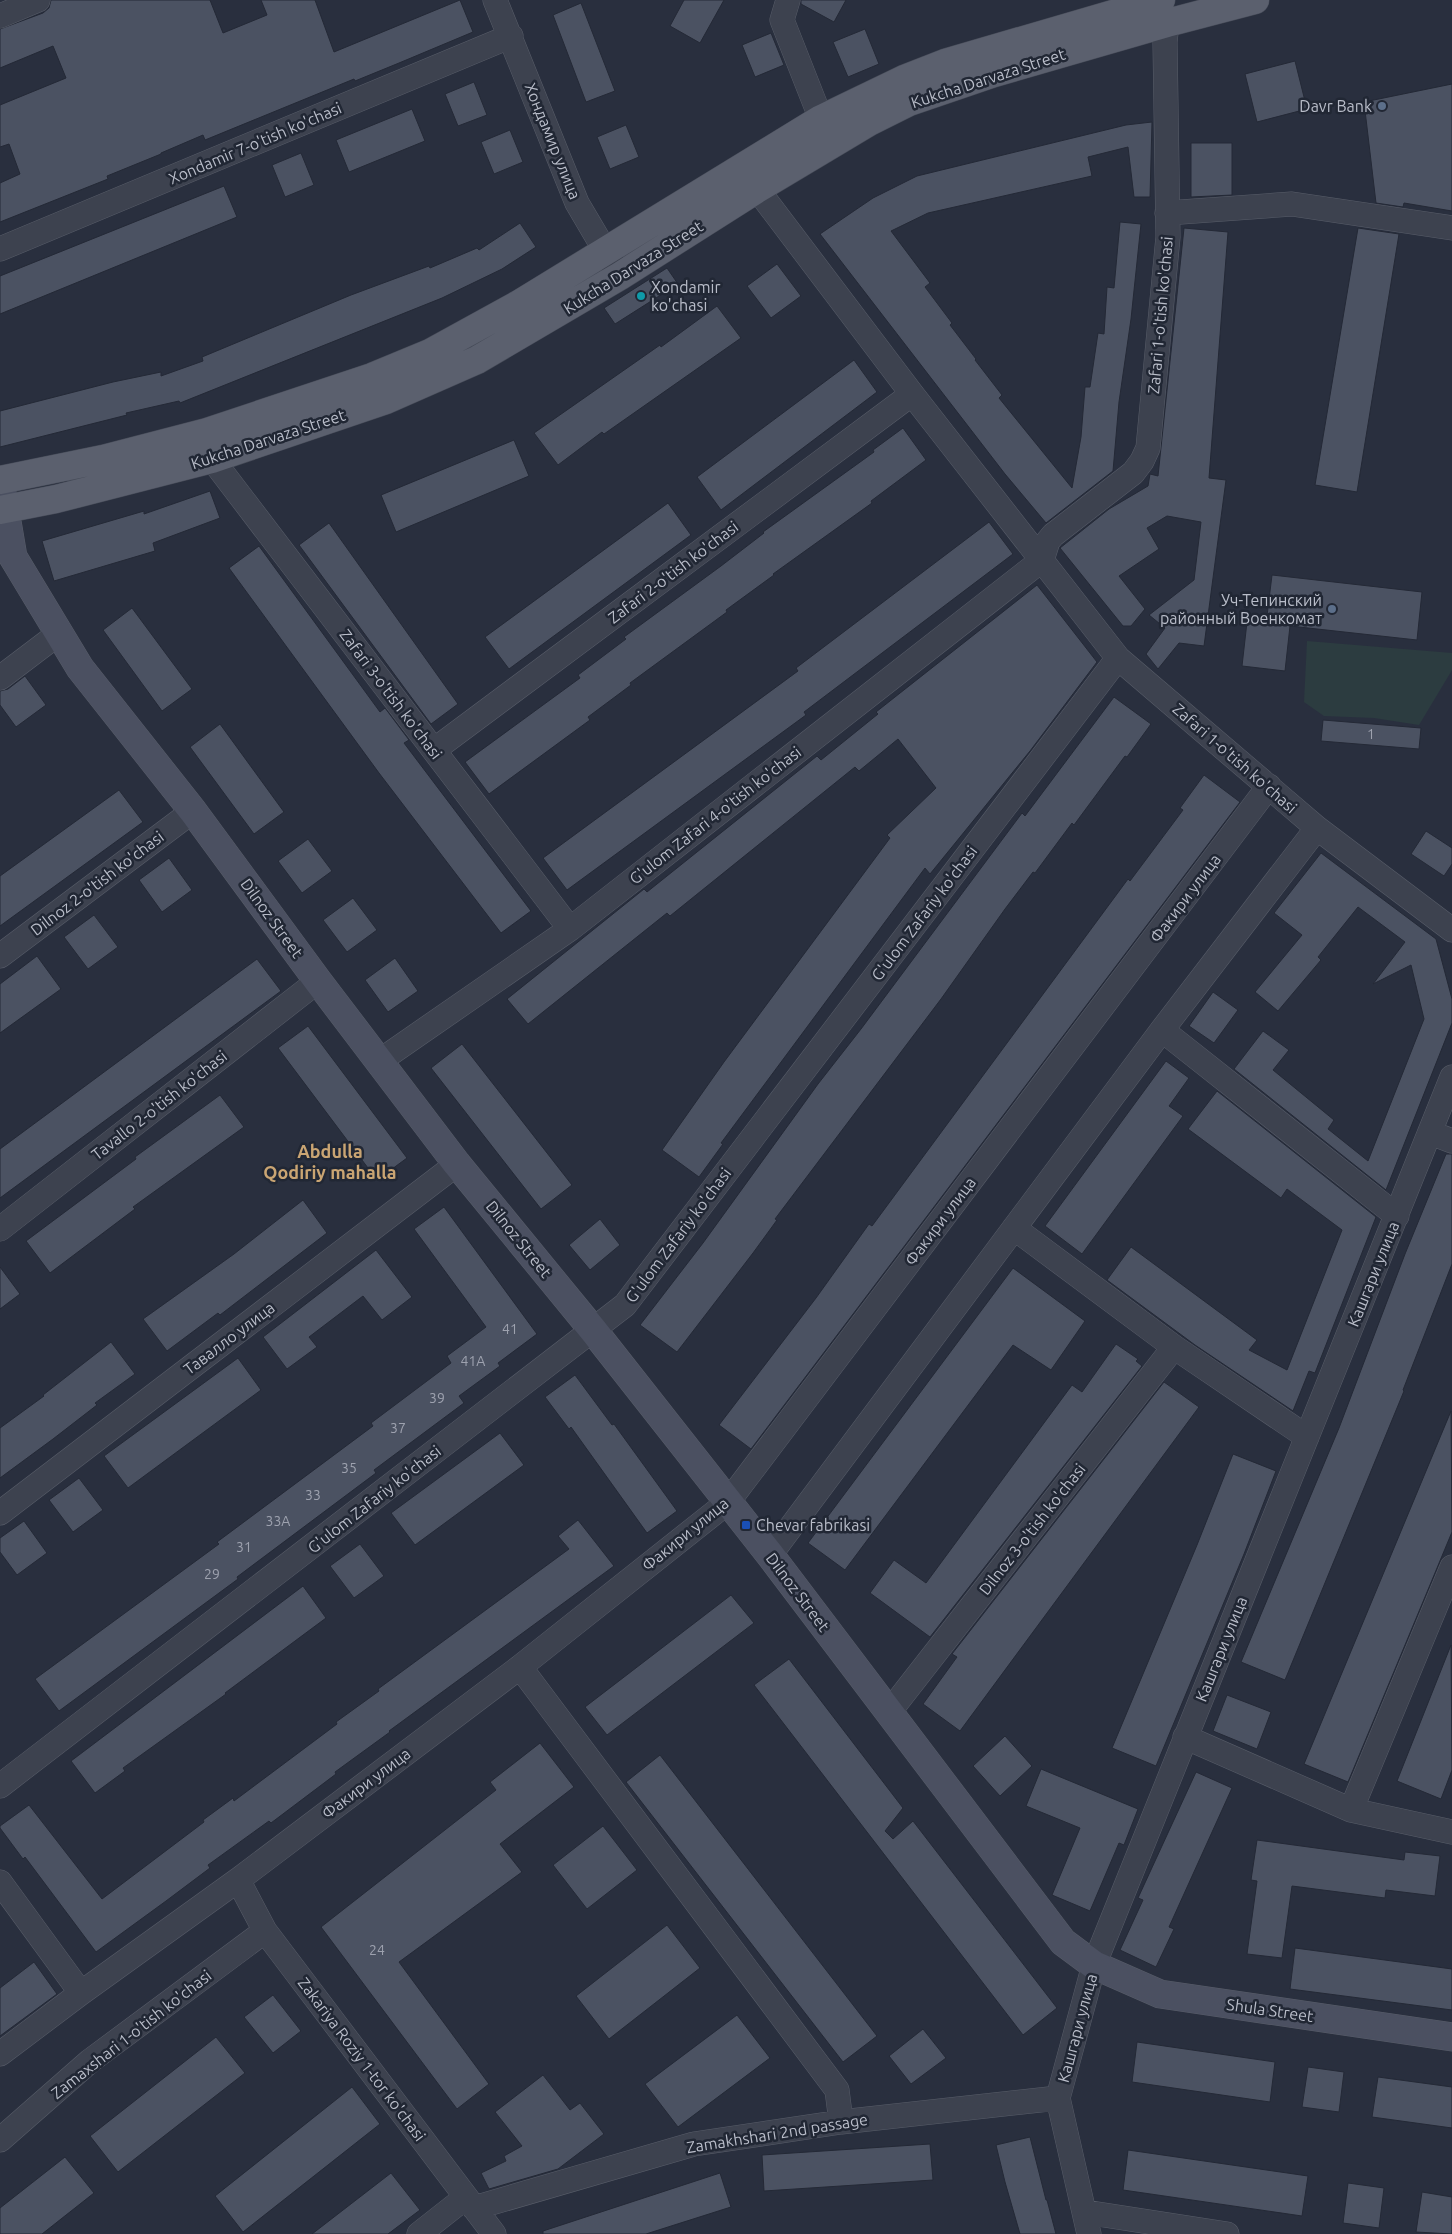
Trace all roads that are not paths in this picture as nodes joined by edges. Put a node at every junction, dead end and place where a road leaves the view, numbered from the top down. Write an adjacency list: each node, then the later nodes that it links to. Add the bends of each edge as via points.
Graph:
1 (38, 0): 6 (street)
2 (495, 0): 7 (street, Хондамир улица)
3 (788, 0): 8 (street, via 782,20)
4 (1255, 0): 5 (main road, Kukcha Darvaza Street)
5 (1166, 8): 8 (main road, Kukcha Darvaza Street, via 945,63); 9 (main road, Kukcha Darvaza Street, via 909,102 869,122); 10 (street, Zafari 1-o'tish ko'chasi)
6 (0, 16)
7 (511, 36): 12 (street, Xondamir 7-o'tish ko'chasi); 13 (street, Хондамир улица, via 577,202)
8 (821, 119): 13 (main road, Kukcha Darvaza Street)
9 (757, 189): 14 (main road, Kukcha Darvaza Street); 15 (street, Zafari 1-o'tish ko'chasi)
10 (1167, 213): 11 (street, via 1292,204); 19 (street, Zafari 1-o'tish ko'chasi, via 1168,237 1148,448 1133,473 1053,535)
11 (1452, 228)
12 (0, 249)
13 (604, 250): 14 (street, Хондамир улица); 17 (main road, Kukcha Darvaza Street, via 488,322 430,353 372,377 258,416 155,446)
14 (620, 276): 16 (main road, Kukcha Darvaza Street, via 478,360 441,377 386,400)
15 (912, 394): 19 (street, Zafari 1-o'tish ko'chasi); 23 (street, Zafari 2-o'tish ko'chasi)
16 (212, 459): 18 (main road, Kukcha Darvaza Street); 23 (street, Zafari 3-o'tish ko'chasi)
17 (0, 480): 18 (street, Dilnoz Street)
18 (2, 510): 20 (street, Dilnoz Street, via 13,557)
19 (1042, 560): 21 (street, Zafari 1-o'tish ko'chasi); 27 (street, G'ulom Zafari 4-o'tish ko'chasi)
20 (58, 634): 22 (street); 25 (street, Dilnoz Street, via 80,668)
21 (1118, 658): 24 (street, Zafari 1-o'tish ko'chasi); 39 (street, G'ulom Zafariy ko'chasi, via 625,1305)
22 (0, 678)
23 (434, 750): 27 (street, Zafari 3-o'tish ko'chasi)
24 (1269, 786): 26 (street, Zafari 1-o'tish ko'chasi); 42 (street, Факири улица)
25 (193, 811): 29 (street, Dilnoz 2-o'tish ko'chasi); 30 (street, Dilnoz Street)
26 (1317, 828): 28 (street, Zafari 1-o'tish ko'chasi); 31 (street)
27 (570, 929): 32 (street, G'ulom Zafari 4-o'tish ko'chasi)
28 (1452, 930)
29 (0, 956)
30 (318, 981): 32 (street, Dilnoz Street); 38 (street, Tavallo 2-o'tish ko'chasi)
31 (1162, 1030): 36 (street); 37 (street)
32 (381, 1060): 35 (street, Dilnoz Street)
33 (1452, 1077): 34 (street, Кашгари улица)
34 (1442, 1137): 36 (street, Кашгари улица)
35 (457, 1164): 39 (street, Dilnoz Street); 43 (street, Тавалло улица)
36 (1397, 1216): 41 (street, Кашгари улица)
37 (1014, 1228): 40 (street); 44 (street)
38 (0, 1229)
39 (594, 1330): 42 (street, Dilnoz Street); 49 (street, G'ulom Zafariy ko'chasi)
40 (1174, 1347): 41 (street); 47 (street, Dilnoz 3-o'tish ko'chasi)
41 (1307, 1437): 48 (street, Кашгари улица)
42 (728, 1502): 44 (street, Dilnoz Street); 46 (street, Факири улица)
43 (0, 1513)
44 (770, 1555): 47 (street, Dilnoz Street)
45 (1452, 1567): 50 (street)
46 (520, 1667): 52 (street, Факири улица); 60 (street, via 837,2090)
47 (890, 1711): 55 (street, Dilnoz Street, via 1063,1942)
48 (1185, 1737): 50 (street); 55 (street, Кашгари улица)
49 (0, 1786)
50 (1352, 1810): 51 (street)
51 (1452, 1832)
52 (238, 1880): 54 (street, Zakariya Roziy 1-tor ko'chasi); 56 (street, Факири улица)
53 (0, 1882): 56 (street)
54 (265, 1931): 61 (street, Zamaxshari 1-o'tish ko'chasi, via 90,2061); 62 (street, Zakariya Roziy 1-tor ko'chasi)
55 (1094, 1965): 57 (street, Shula Street, via 1160,1994); 59 (street, Кашгари улица)
56 (81, 1993): 58 (street, Факири улица)
57 (1452, 2037)
58 (0, 2054)
59 (1058, 2098): 60 (street, Zamakhshari 2nd passage); 63 (street, Кашгари улица)
60 (841, 2122): 62 (street, Zamakhshari 2nd passage, via 694,2144)
61 (0, 2140)
62 (470, 2203): 64 (street, Zamakhshari 2nd passage); 65 (street, Zakariya Roziy 1-tor ko'chasi)
63 (1087, 2223): 66 (street)
64 (419, 2234)
65 (494, 2234)
66 (1227, 2234)

